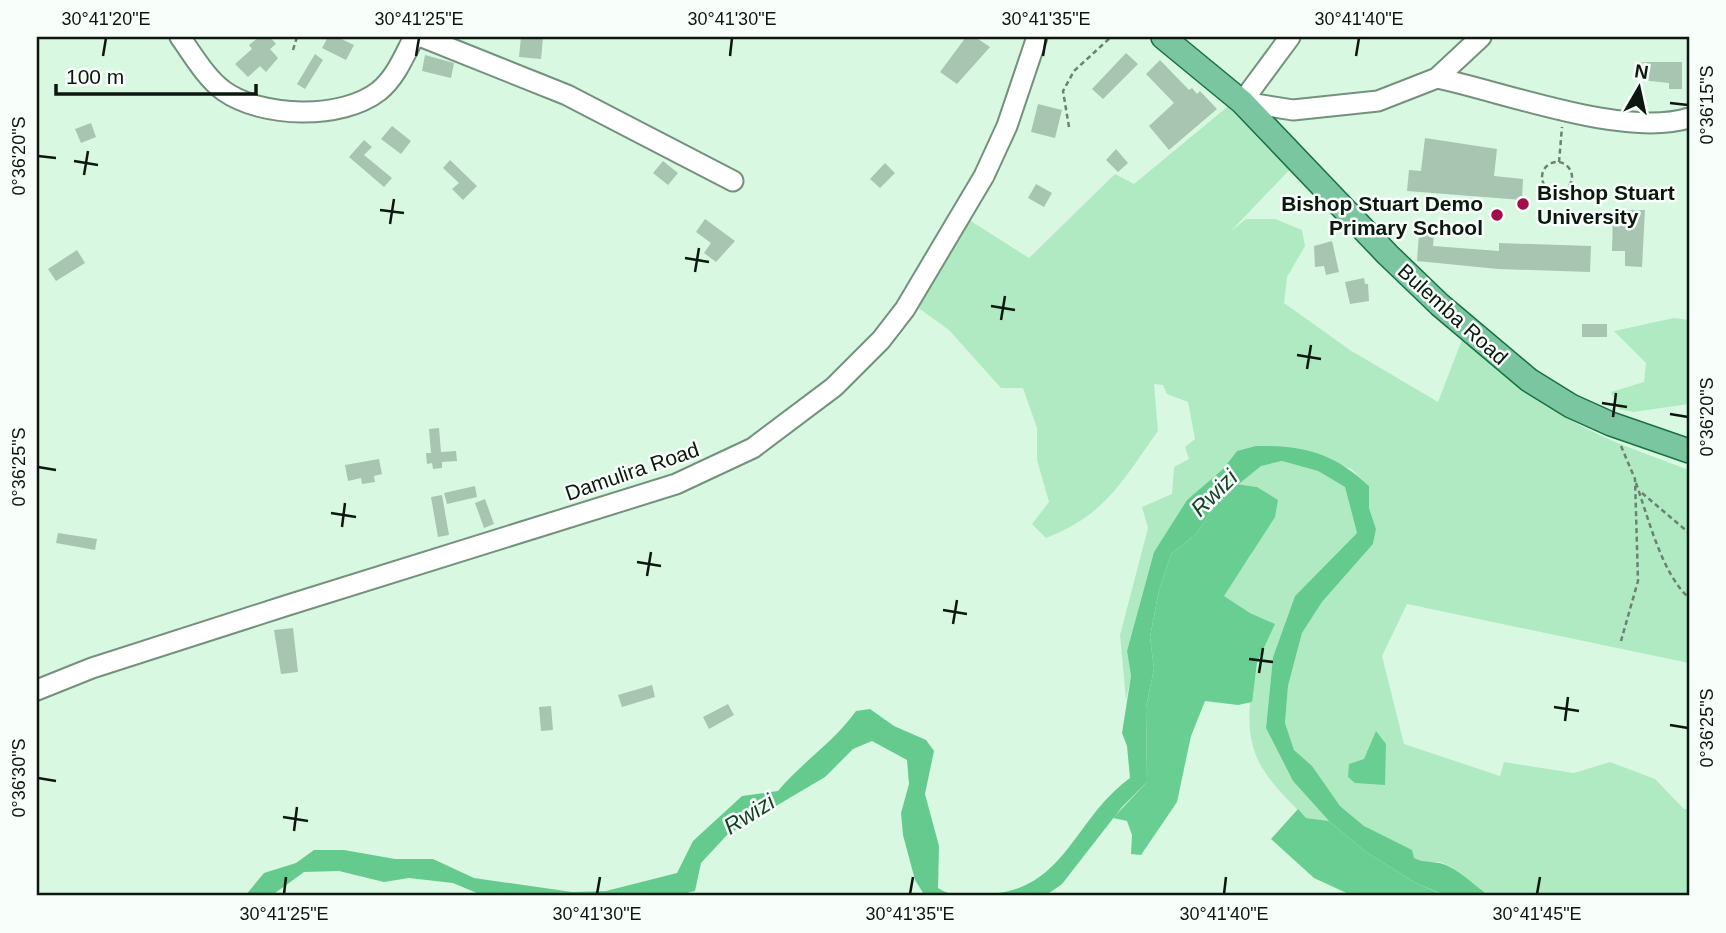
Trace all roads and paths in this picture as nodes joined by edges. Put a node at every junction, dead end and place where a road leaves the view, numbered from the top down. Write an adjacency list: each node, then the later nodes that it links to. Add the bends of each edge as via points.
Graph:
1 (180, 37): 3 (street, via 224,91 279,111 312,112 336,109 379,91 397,72)
2 (297, 37): 10 (path)
3 (414, 37)
4 (422, 37): 17 (street, via 567,95)
5 (1037, 37): 25 (street, Damulira Road, via 1007,126 984,176 905,309 834,387 753,448 676,484 92,668)
6 (1111, 37): 15 (path, via 1074,71 1063,91)
7 (1163, 37): 12 (main road, Bulemba Road)
8 (1290, 37): 12 (street)
9 (1481, 37): 11 (street)
10 (293, 50)
11 (1437, 78): 12 (street, via 1359,104 1293,110); 13 (street)
12 (1242, 102): 18 (main road, Bulemba Road, via 1458,321 1529,380 1570,406)
13 (1563, 110): 14 (street, via 1630,120); 16 (path)
14 (1689, 118)
15 (1069, 127)
16 (1559, 162): 16 (path, via 1549,164 1542,176 1548,189 1557,192 1566,189 1572,176)
17 (733, 181)
18 (1611, 424): 19 (main road, Bulemba Road); 20 (path)
19 (1689, 451)
20 (1635, 480): 21 (path); 24 (path, via 1638,581)
21 (1639, 490): 22 (path); 23 (path, via 1678,588)
22 (1689, 533)
23 (1689, 598)
24 (1621, 641)
25 (37, 690)

